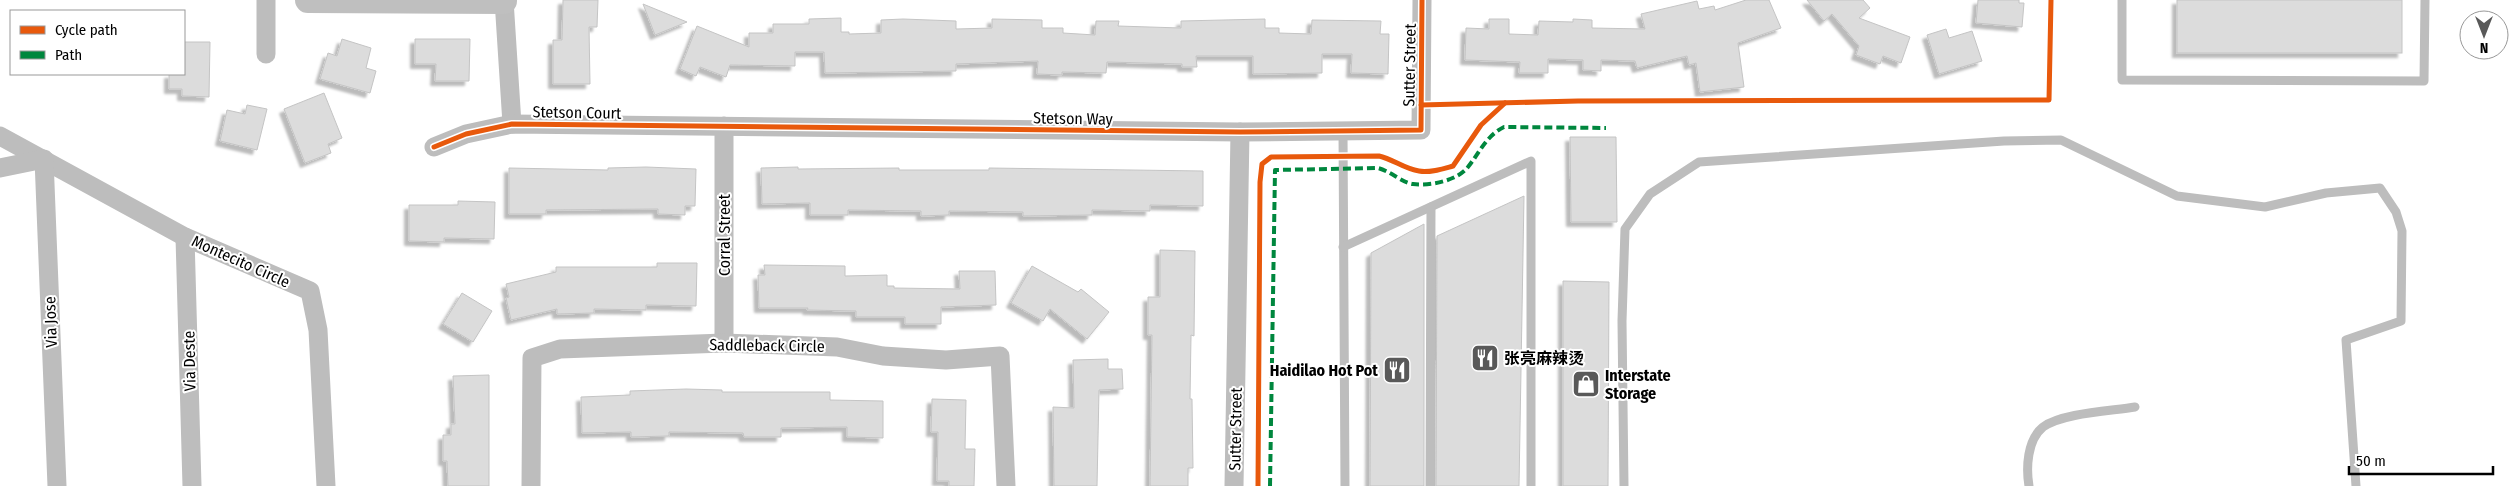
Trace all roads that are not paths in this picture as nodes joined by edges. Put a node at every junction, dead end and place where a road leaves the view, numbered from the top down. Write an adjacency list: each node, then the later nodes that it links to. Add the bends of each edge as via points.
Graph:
1 (266, 0): 7 (street)
2 (308, 0): 3 (street)
3 (504, 0): 8 (street)
4 (1422, 0): 10 (street, Sutter Street)
5 (2122, 0): 6 (lane, via 2122,80 2405,81 2424,81)
6 (2425, 0)
7 (266, 54)
8 (512, 124): 9 (street, Stetson Court); 14 (street, Stetson Court, via 466,134)
9 (724, 126): 12 (street, Stetson Way); 20 (street, Corral Street)
10 (1421, 130): 11 (street, Stetson Way)
11 (1343, 131): 12 (street, Stetson Way); 19 (lane)
12 (1240, 132): 27 (street, Sutter Street)
13 (0, 136): 15 (street, Montecito Circle)
14 (434, 147)
15 (44, 158): 16 (street); 18 (street, Montecito Circle); 22 (street, Via Jose)
16 (0, 168)
17 (1430, 207): 19 (lane); 29 (lane); 30 (lane, via 1531,161)
18 (186, 237): 23 (street, Via Deste); 24 (street, Montecito Circle, via 310,291 318,330)
19 (1344, 247): 28 (lane)
20 (724, 343): 25 (street, Saddleback Circle, via 560,349 532,358); 26 (street, Saddleback Circle, via 837,347 883,356 946,360 1000,356)
21 (2135, 407): 32 (lane, via 2062,419 2043,428 2031,445)
22 (57, 486)
23 (192, 486)
24 (326, 486)
25 (530, 486)
26 (1006, 486)
27 (1234, 486)
28 (1345, 486)
29 (1430, 486)
30 (1531, 486)
31 (1624, 486): 33 (lane, via 1622,321 1625,230 1650,194 1699,162 2061,140 2177,196 2265,207 2326,193 2380,188 2396,212 2402,231 2401,322 2346,340)
32 (2029, 486)
33 (2356, 486)

